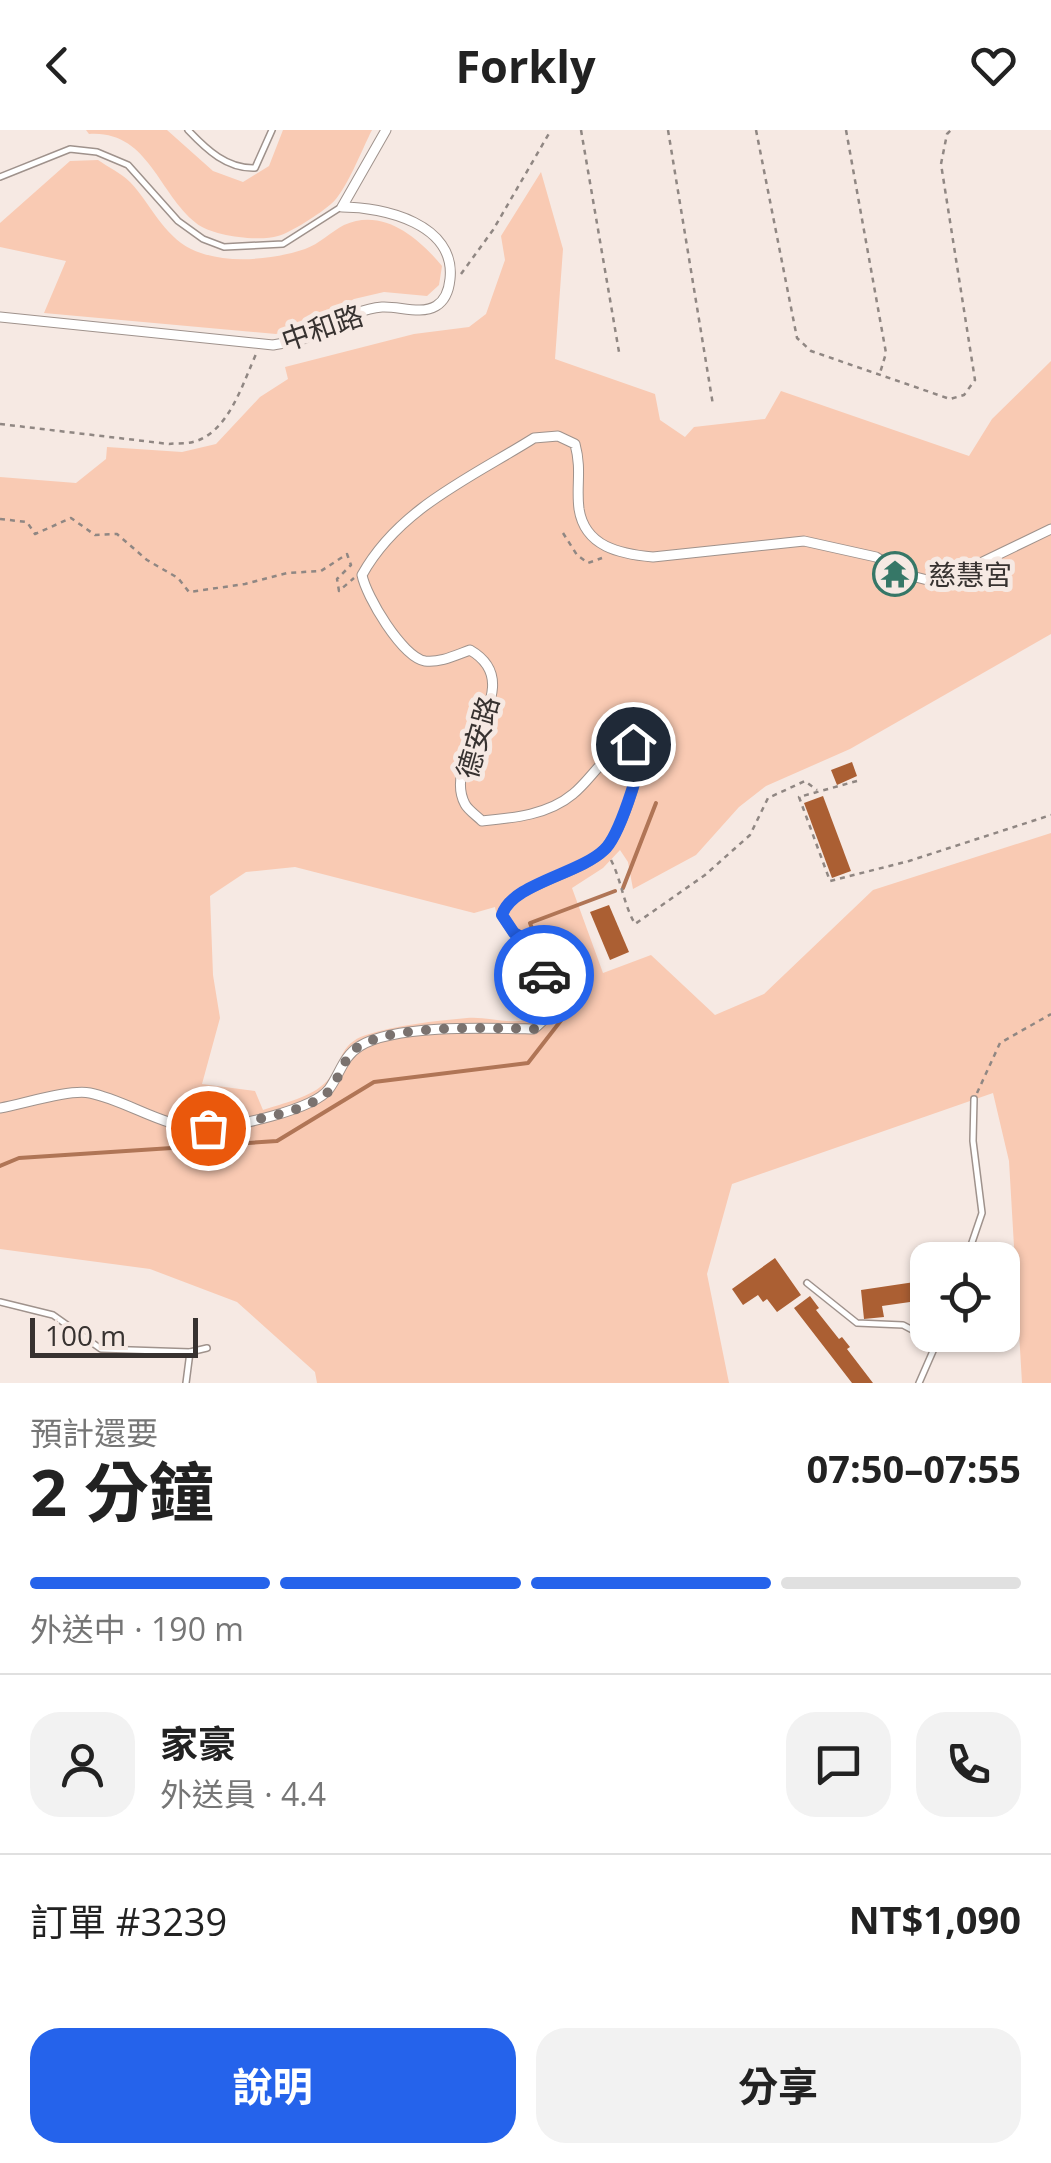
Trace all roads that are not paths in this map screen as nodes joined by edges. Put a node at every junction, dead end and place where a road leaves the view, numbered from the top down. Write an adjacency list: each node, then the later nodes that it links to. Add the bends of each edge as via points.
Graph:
1 (188, 130): 2 (lane, via 240,169 255,168)
2 (272, 130)
3 (386, 130): 5 (street)
4 (0, 177): 5 (lane, via 70,149 97,152 128,164 178,220 224,246 284,244)
5 (342, 207): 6 (street, 中和路, via 395,214 433,233 452,263 448,292 437,306 358,312 273,346)
6 (0, 318)
7 (1051, 529): 9 (street, 德安路, via 939,583 904,574 876,557 804,541 630,555 592,539 579,508 575,444 558,436 534,438 410,515 362,575 412,656 440,660 470,650 491,673 493,695 460,783 465,804 482,821 545,810 572,796 620,746 641,749 641,766 605,850 505,904 502,915 539,958 549,995 546,1018 534,1029 456,1027 383,1037 348,1056 327,1092 307,1103 208,1128 182,1126 86,1092)
8 (974, 1100): 10 (lane, via 982,1214)
9 (0, 1108)
10 (972, 1242)
11 (807, 1283): 13 (lane, via 857,1323)
12 (0, 1302): 15 (lane, via 53,1315 101,1349)
13 (910, 1329)
14 (207, 1348): 15 (lane)
15 (190, 1352): 17 (lane)
16 (933, 1352): 18 (lane)
17 (186, 1383)
18 (918, 1383)

